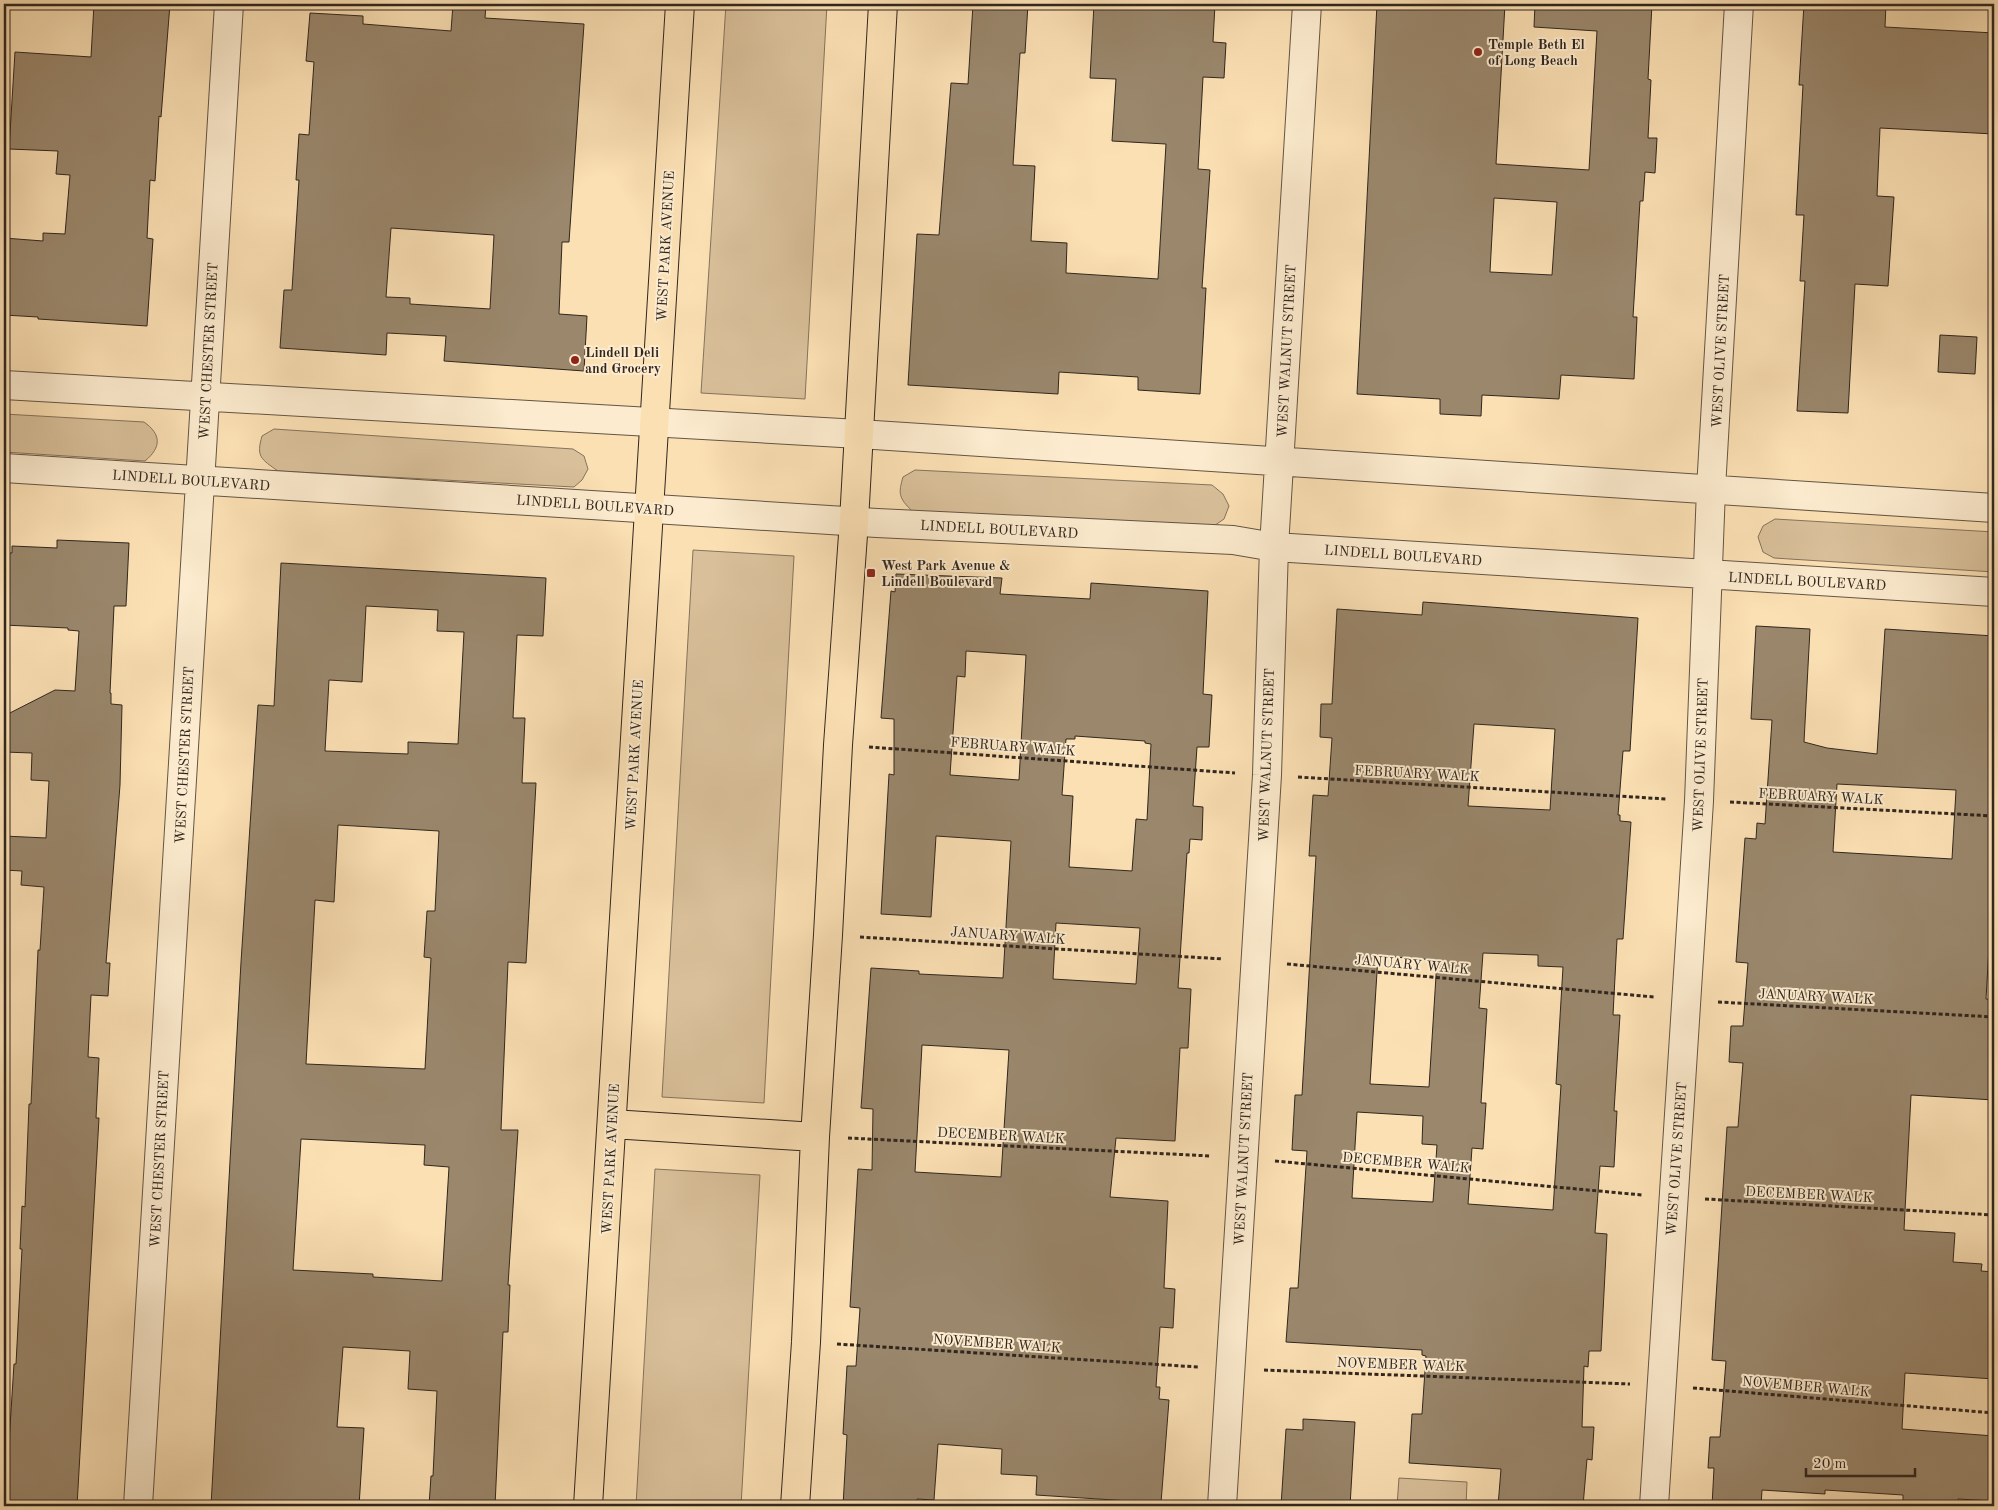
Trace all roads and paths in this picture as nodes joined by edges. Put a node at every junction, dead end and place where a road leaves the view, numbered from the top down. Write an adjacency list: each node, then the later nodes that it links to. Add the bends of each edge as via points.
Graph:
1 (229, 4): 7 (street, WEST CHESTER STREET)
2 (680, 4): 8 (highway, WEST PARK AVENUE)
3 (883, 4): 9 (highway)
4 (1307, 4): 10 (street, WEST WALNUT STREET)
5 (1739, 4): 13 (street, WEST OLIVE STREET)
6 (4, 385): 7 (street)
7 (205, 396): 8 (street); 12 (street, WEST CHESTER STREET)
8 (654, 422): 9 (street); 14 (highway, WEST PARK AVENUE)
9 (859, 434): 10 (street); 16 (highway)
10 (1279, 461): 13 (street); 17 (street, WEST WALNUT STREET)
11 (4, 468): 12 (street, LINDELL BOULEVARD)
12 (200, 480): 14 (street, LINDELL BOULEVARD); 37 (street, WEST CHESTER STREET)
13 (1712, 489): 15 (street); 18 (street, WEST OLIVE STREET)
14 (649, 508): 16 (street, LINDELL BOULEVARD); 28 (highway, WEST PARK AVENUE)
15 (1994, 508)
16 (854, 521): 17 (street, LINDELL BOULEVARD, via 1233,540); 20 (highway)
17 (1274, 547): 18 (street, LINDELL BOULEVARD); 21 (street, WEST WALNUT STREET)
18 (1707, 575): 19 (street, LINDELL BOULEVARD); 22 (street, WEST OLIVE STREET)
19 (1994, 592)
20 (838, 745): 21 (path, FEBRUARY WALK); 24 (highway)
21 (1267, 775): 22 (path, FEBRUARY WALK); 25 (street, WEST WALNUT STREET)
22 (1699, 801): 23 (path, FEBRUARY WALK); 26 (street, WEST OLIVE STREET)
23 (1994, 816)
24 (828, 935): 25 (path, JANUARY WALK); 29 (highway)
25 (1256, 962): 26 (path, JANUARY WALK); 30 (street, WEST WALNUT STREET)
26 (1687, 1000): 27 (path, JANUARY WALK); 31 (street, WEST OLIVE STREET)
27 (1994, 1018)
28 (612, 1124): 29 (highway); 38 (highway, WEST PARK AVENUE)
29 (815, 1137): 30 (path, DECEMBER WALK); 33 (highway)
30 (1244, 1158): 31 (path, DECEMBER WALK); 34 (street, WEST WALNUT STREET)
31 (1674, 1198): 32 (path, DECEMBER WALK); 35 (street, WEST OLIVE STREET)
32 (1994, 1215)
33 (806, 1342): 34 (path, NOVEMBER WALK); 39 (highway)
34 (1231, 1369): 35 (path, NOVEMBER WALK); 40 (street, WEST WALNUT STREET)
35 (1662, 1385): 36 (path, NOVEMBER WALK); 41 (street, WEST OLIVE STREET)
36 (1994, 1413)
37 (138, 1506)
38 (588, 1506)
39 (795, 1506)
40 (1222, 1506)
41 (1654, 1506)

